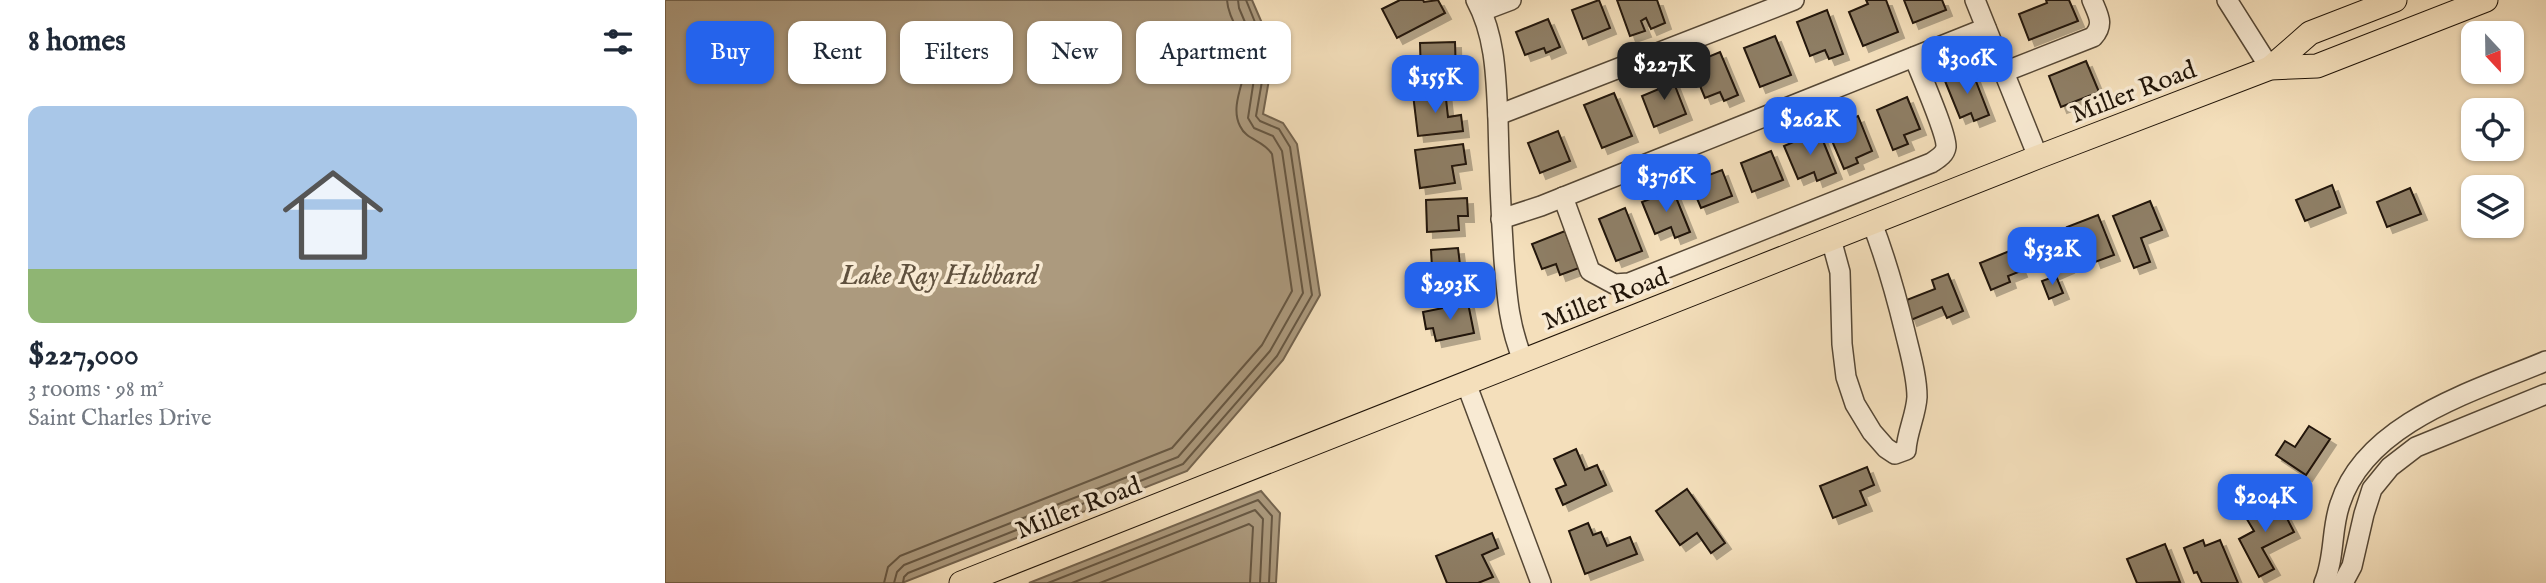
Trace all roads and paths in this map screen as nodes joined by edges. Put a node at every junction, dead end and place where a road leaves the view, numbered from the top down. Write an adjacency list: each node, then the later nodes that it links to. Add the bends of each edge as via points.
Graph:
1 (1511, 0): 8 (street)
2 (1794, 0): 13 (street)
3 (1975, 0): 9 (street)
4 (2092, 0): 12 (street, via 2101,22 2093,37)
5 (2227, 0): 11 (street)
6 (2395, 0): 11 (main road, Miller Road, via 2310,33)
7 (2486, 0): 11 (main road, Miller Road, via 2317,66)
8 (1479, 6): 13 (street, via 1493,48)
9 (1986, 28): 10 (street); 12 (street)
10 (1914, 57): 15 (street); 15 (street, via 1946,148 1931,163 1836,202 1629,283 1614,284 1590,271)
11 (2270, 68): 14 (main road, Miller Road)
12 (2004, 72): 14 (street)
13 (1497, 116): 16 (street)
14 (2038, 157): 17 (main road, Miller Road)
15 (1563, 197): 16 (street)
16 (1501, 219): 19 (street, via 1509,318)
17 (1873, 223): 18 (main road, Miller Road); 18 (street, via 1888,262 1917,396 1906,450 1895,454 1872,432 1846,377 1840,272)
18 (1831, 239): 19 (main road, Miller Road)
19 (1523, 360): 21 (main road, Miller Road)
20 (2541, 364): 22 (street); 25 (street, via 2430,410 2376,449 2356,472 2340,504)
21 (1466, 383): 23 (main road, Miller Road); 24 (street)
22 (2546, 391): 26 (street, via 2417,446 2390,467 2372,489 2352,566)
23 (961, 583)
24 (1541, 583)
25 (2324, 583)
26 (2343, 583)

